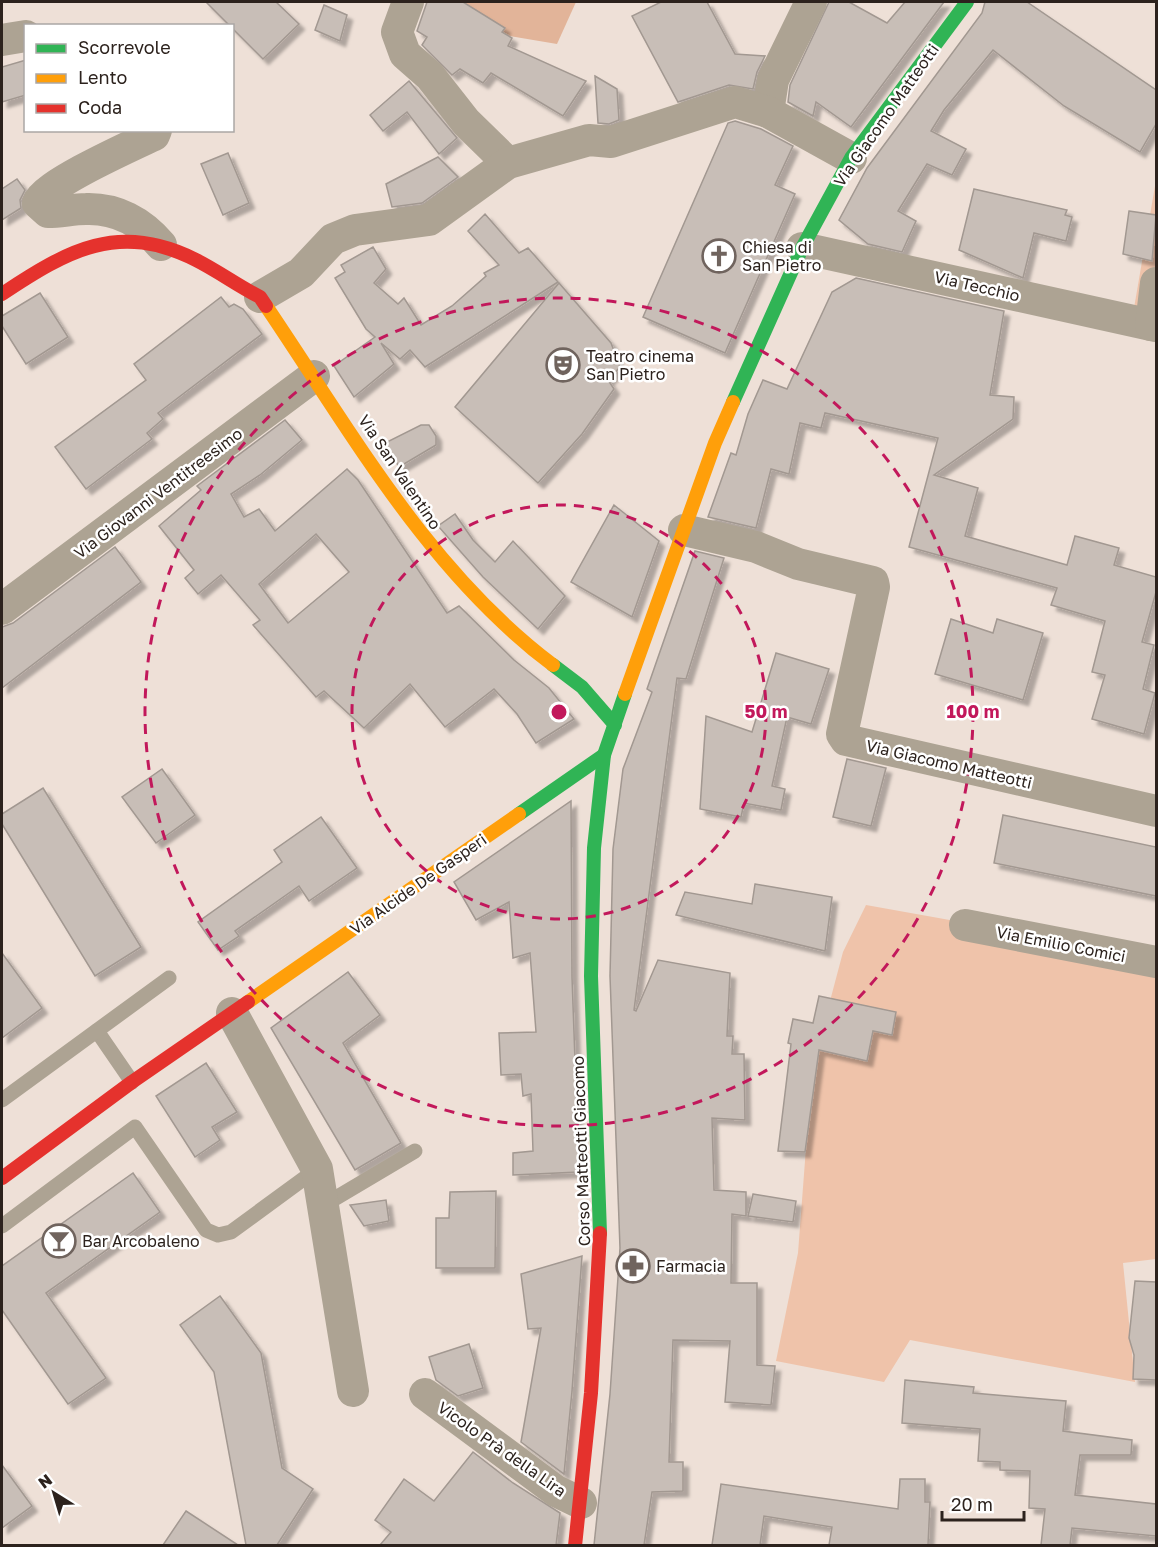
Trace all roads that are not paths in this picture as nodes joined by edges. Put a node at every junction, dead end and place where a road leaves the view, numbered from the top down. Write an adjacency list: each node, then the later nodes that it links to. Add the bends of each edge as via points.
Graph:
1 (408, 2): 9 (street, via 397,32 405,54 430,76 466,122)
2 (811, 2): 6 (street, via 773,80)
3 (967, 2): 8 (street, Via Giacomo Matteotti)
4 (24, 36): 5 (street)
5 (2, 40)
6 (768, 112): 8 (street); 9 (street, via 735,102 611,142 589,140)
7 (155, 132): 10 (street, via 55,185 40,196 38,203 48,212 110,211 147,228)
8 (851, 158): 11 (street, Via Giacomo Matteotti)
9 (508, 163): 14 (street, via 429,220 355,230 333,239 301,273)
10 (161, 245): 13 (street, Via San Valentino, via 128,238 92,243 45,264); 14 (street, Via San Valentino)
11 (802, 248): 15 (street, Via Tecchio); 17 (street, Via Giacomo Matteotti, via 741,381)
12 (1156, 283): 15 (street, Via Tecchio)
13 (2, 294)
14 (260, 297): 16 (street, Via San Valentino)
15 (1154, 325)
16 (314, 376): 18 (street, Via Giovanni Ventitreesimo); 19 (street, Via San Valentino, via 422,536 469,590 533,650 582,687)
17 (684, 530): 19 (street, Via Giacomo Matteotti); 21 (street, Via Giacomo Matteotti, via 873,582 842,734 846,740)
18 (2, 609)
19 (615, 725): 20 (street, Via Giacomo Matteotti)
20 (604, 755): 25 (street, Via Alcide De Gasperi); 36 (street, Corso Matteotti Giacomo, via 594,848 591,976 601,1247)
21 (1156, 811)
22 (965, 925): 23 (street, Via Emilio Comici)
23 (1156, 963)
24 (169, 978): 26 (lane)
25 (232, 1013): 27 (street, Via Alcide De Gasperi); 30 (street)
26 (96, 1031): 27 (lane); 28 (lane)
27 (132, 1082): 31 (street, Via Alcide De Gasperi)
28 (2, 1101)
29 (415, 1151): 32 (lane)
30 (317, 1169): 32 (street); 33 (lane, via 231,1232 218,1236 206,1230 135,1127)
31 (2, 1178)
32 (324, 1205): 34 (street)
33 (2, 1226)
34 (352, 1391)
35 (425, 1394): 36 (street, Vicolo Prà della Lira, via 556,1491)
36 (580, 1503): 37 (street, Corso Matteotti Giacomo)
37 (575, 1545)

